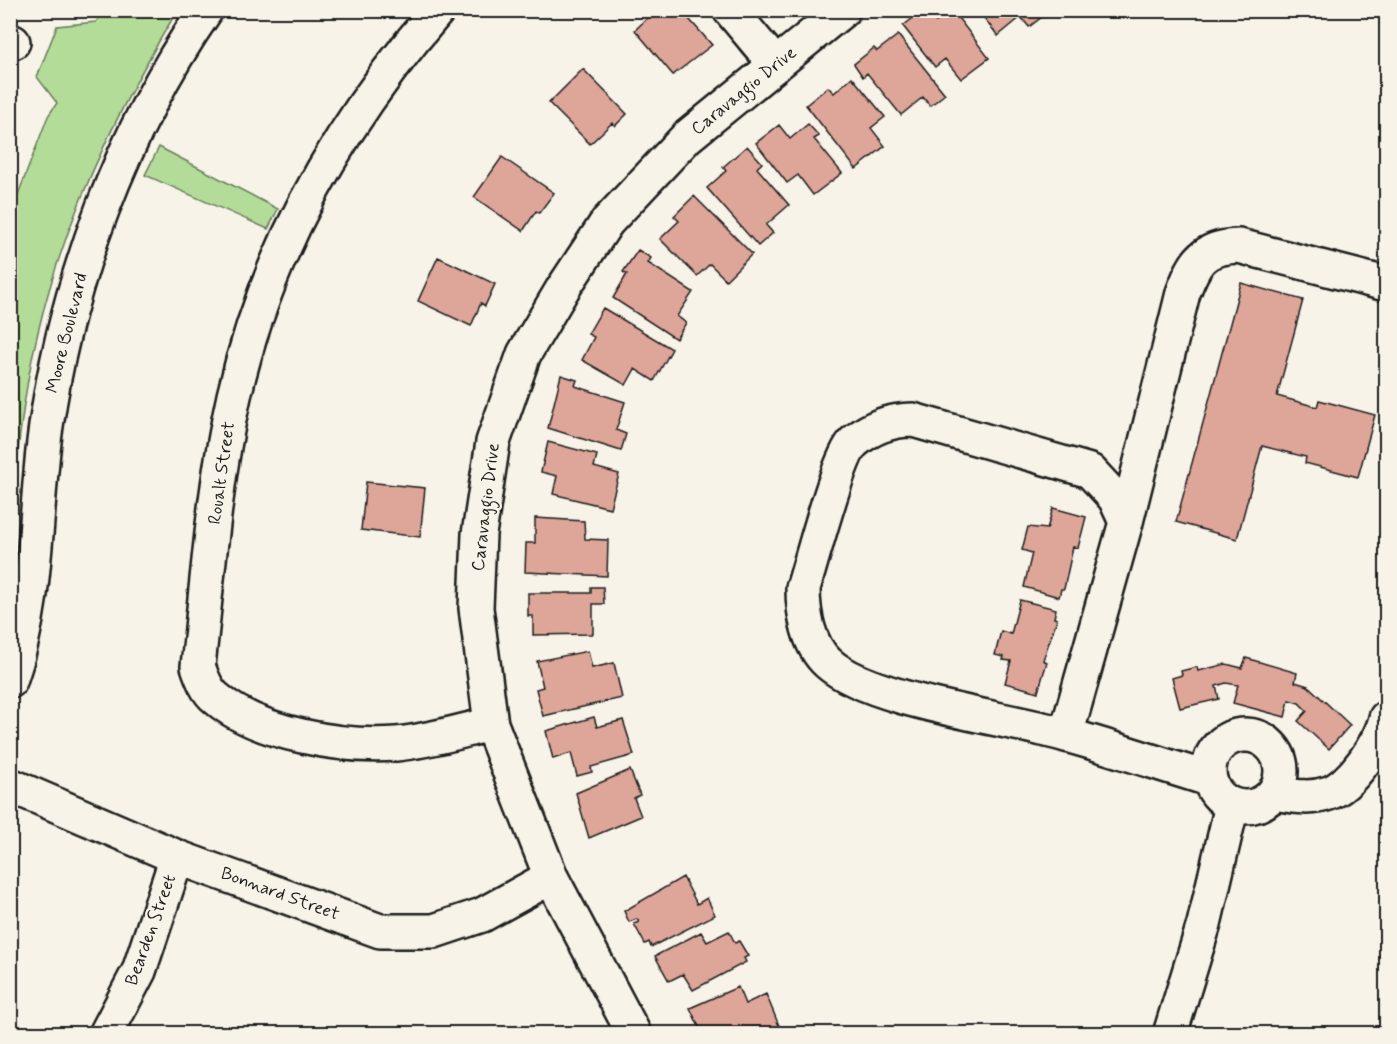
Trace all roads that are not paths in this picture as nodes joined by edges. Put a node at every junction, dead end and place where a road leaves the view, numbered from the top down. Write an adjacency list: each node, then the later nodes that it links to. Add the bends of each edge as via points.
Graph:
1 (206, 10): 8 (street, Moore Boulevard, via 140,125 100,220 71,306 46,426 33,580)
2 (438, 10): 10 (street, Roualt Street, via 380,82 332,151 272,275 234,394 224,445 198,666 215,698 270,726 313,739 398,744)
3 (730, 10): 5 (street)
4 (843, 10): 5 (street, Caravaggio Drive)
5 (776, 65): 10 (street, Caravaggio Drive, via 687,137 607,222 524,354 493,442 479,534 476,608)
6 (1386, 284): 7 (street, via 1239,246 1220,247 1196,262 1184,293)
7 (1126, 522): 11 (street); 11 (street, via 1115,498 1090,471 914,420 894,420 852,444 839,470 803,588 803,608 812,640 828,663 865,685)
8 (10, 681)
9 (1386, 717): 14 (street, via 1358,770 1331,793 1305,798)
10 (491, 724): 17 (street, Caravaggio Drive)
11 (1066, 735): 12 (street)
12 (1209, 779): 14 (street, via 1212,755 1219,745 1241,735 1254,736 1265,741 1279,759 1280,782); 15 (street, via 1222,799)
13 (10, 785): 16 (street, Bonnard Street)
14 (1274, 793): 15 (street, via 1255,806)
15 (1232, 805): 20 (street, via 1204,924)
16 (177, 858): 17 (street, Bonnard Street, via 380,931 434,931 482,915); 18 (street, Bearden Street, via 139,971)
17 (551, 877): 19 (street, Caravaggio Drive)
18 (106, 1034)
19 (633, 1034)
20 (1170, 1034)

